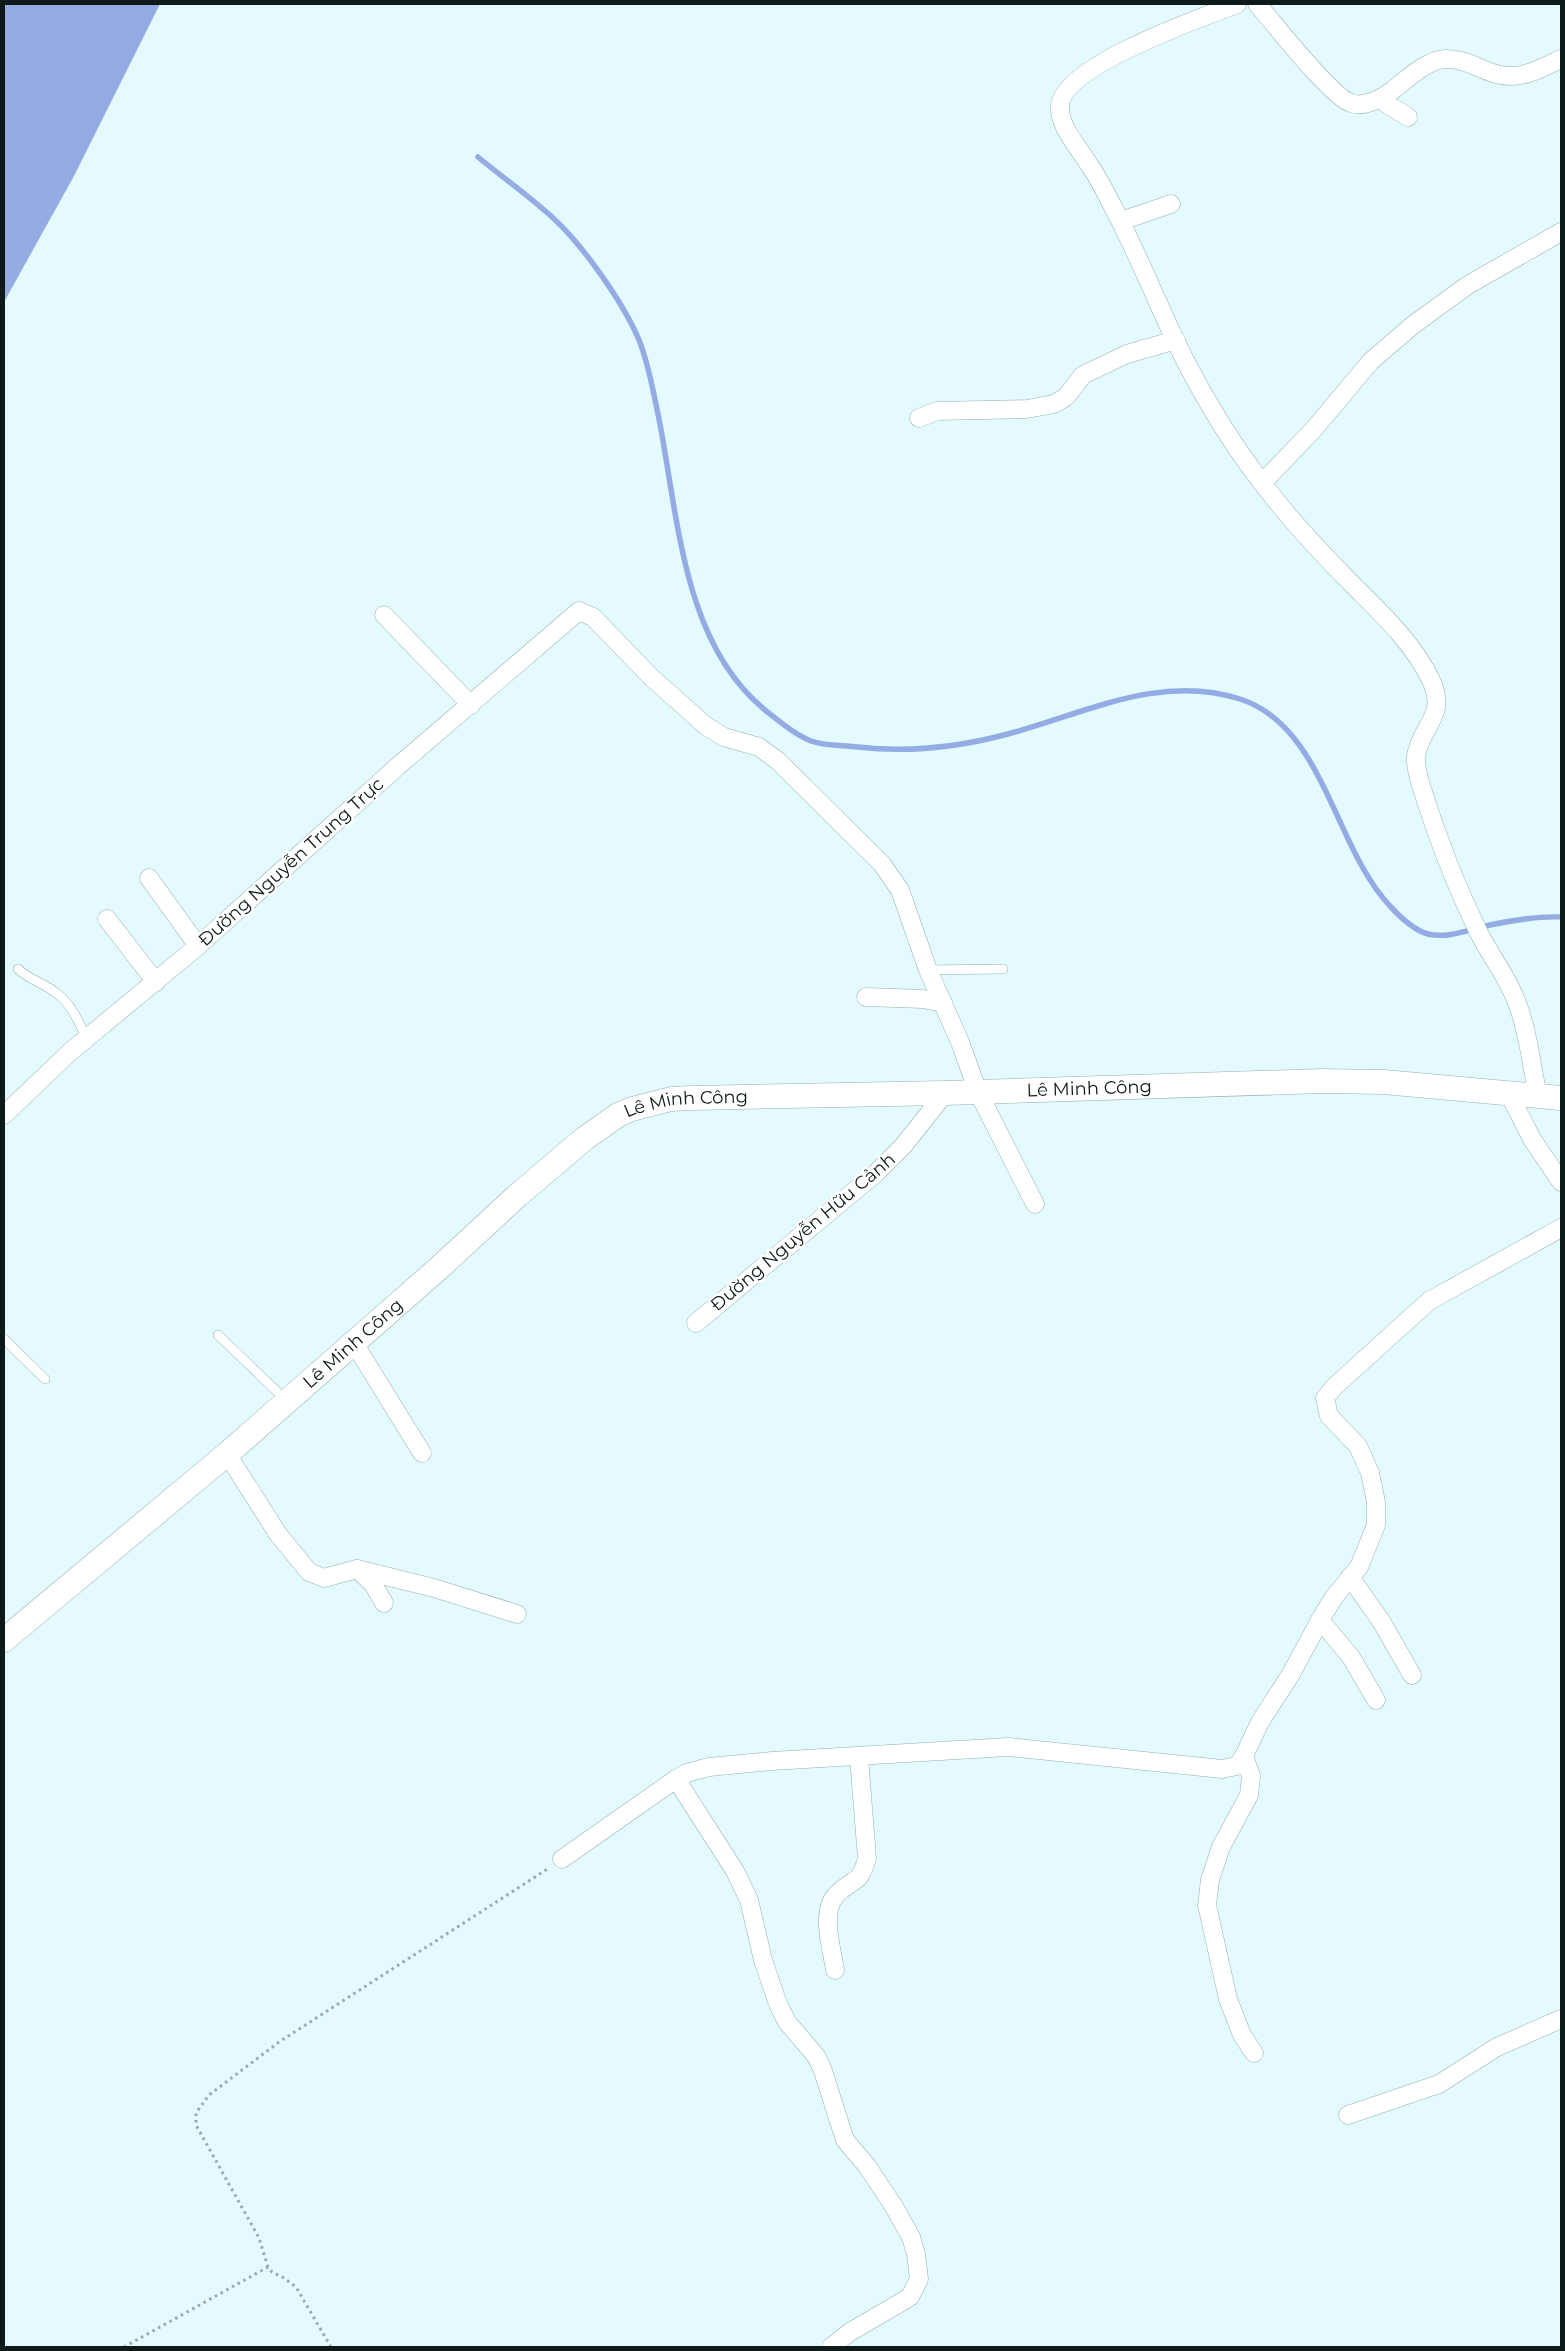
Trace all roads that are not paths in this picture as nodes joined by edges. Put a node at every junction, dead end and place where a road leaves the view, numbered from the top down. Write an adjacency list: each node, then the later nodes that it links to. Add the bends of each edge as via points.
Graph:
1 (1237, 4): 7 (street, via 1151,37 1111,58 1062,98 1060,106 1065,127 1091,166)
2 (1257, 4): 4 (street, via 1333,90 1350,103 1361,104)
3 (1561, 60): 4 (street, via 1532,72 1510,76 1464,60 1443,59)
4 (1378, 99): 5 (street)
5 (1408, 117)
6 (1171, 204): 7 (street)
7 (1121, 222): 9 (street)
8 (1561, 232): 11 (street, via 1468,285 1413,325 1371,361 1314,429)
9 (1176, 340): 10 (street, via 1127,354 1082,375 1066,397 1054,404 1028,409 937,411); 11 (street, via 1215,414)
10 (919, 418)
11 (1262, 483): 27 (street, via 1330,562 1409,644 1432,682 1437,704 1416,753 1418,773 1449,867 1475,925 1516,998)
12 (384, 615): 13 (street)
13 (471, 705): 16 (street, Đường Nguyễn Trung Trực, via 384,778); 19 (street, Đường Nguyễn Trung Trực, via 579,611 593,617 651,677 706,726 724,737 759,748 778,761 882,864 900,890)
14 (149, 878): 16 (street)
15 (107, 919): 20 (street)
16 (198, 946): 20 (street, Đường Nguyễn Trung Trực)
17 (18, 969): 23 (lane, via 56,992 73,1010)
18 (1003, 969): 19 (lane)
19 (928, 970): 22 (street)
20 (156, 982): 23 (street, Đường Nguyễn Trung Trực)
21 (866, 998): 22 (street, via 915,998)
22 (944, 1003): 24 (street)
23 (87, 1038): 28 (street, Đường Nguyễn Trung Trực)
24 (978, 1092): 25 (main road, Lê Minh Công); 26 (main road, Lê Minh Công, via 1323,1081 1384,1082); 30 (street)
25 (945, 1093): 32 (street, Đường Nguyễn Hữu Cảnh, via 904,1145 876,1173); 35 (main road, Lê Minh Công, via 671,1099 632,1109 602,1126 532,1182)
26 (1509, 1094): 27 (main road, Lê Minh Công); 29 (street, via 1532,1139)
27 (1550, 1097)
28 (4, 1115)
29 (1561, 1182)
30 (1036, 1204)
31 (1561, 1228): 41 (street, via 1430,1302 1334,1387 1326,1398 1329,1416 1351,1438 1362,1455 1370,1473 1376,1502 1373,1535 1359,1567)
32 (696, 1323)
33 (218, 1335): 37 (lane)
34 (4, 1339): 36 (lane)
35 (354, 1343): 37 (main road, Lê Minh Công); 38 (street)
36 (45, 1379)
37 (287, 1401): 39 (main road, Lê Minh Công)
38 (422, 1453)
39 (227, 1454): 40 (street, via 278,1534 309,1572 324,1578); 45 (main road, Lê Minh Công)
40 (357, 1569): 42 (street, via 373,1584); 43 (street)
41 (1350, 1578): 44 (street); 46 (street, via 1381,1621)
42 (384, 1604)
43 (518, 1614)
44 (1320, 1620): 47 (street, via 1351,1657); 48 (street, via 1260,1722)
45 (4, 1640)
46 (1412, 1675)
47 (1376, 1700)
48 (1244, 1756): 49 (street, via 1237,1766 1222,1769 1008,1748); 54 (street, via 1251,1776 1250,1795 1221,1847 1210,1880 1207,1905 1228,1999 1242,2035)
49 (859, 1757): 50 (street, via 710,1767); 52 (street, via 867,1858 860,1878 839,1892 832,1901 828,1917)
50 (676, 1779): 51 (street); 56 (street, via 735,1871 749,1900 763,1960 778,2004 787,2022 822,2068 845,2140 893,2205 911,2237 916,2254 919,2279 910,2297 850,2332)
51 (562, 1859)
52 (835, 1970)
53 (1561, 2019): 55 (street, via 1496,2046 1439,2084)
54 (1254, 2053)
55 (1348, 2115)
56 (831, 2347)

